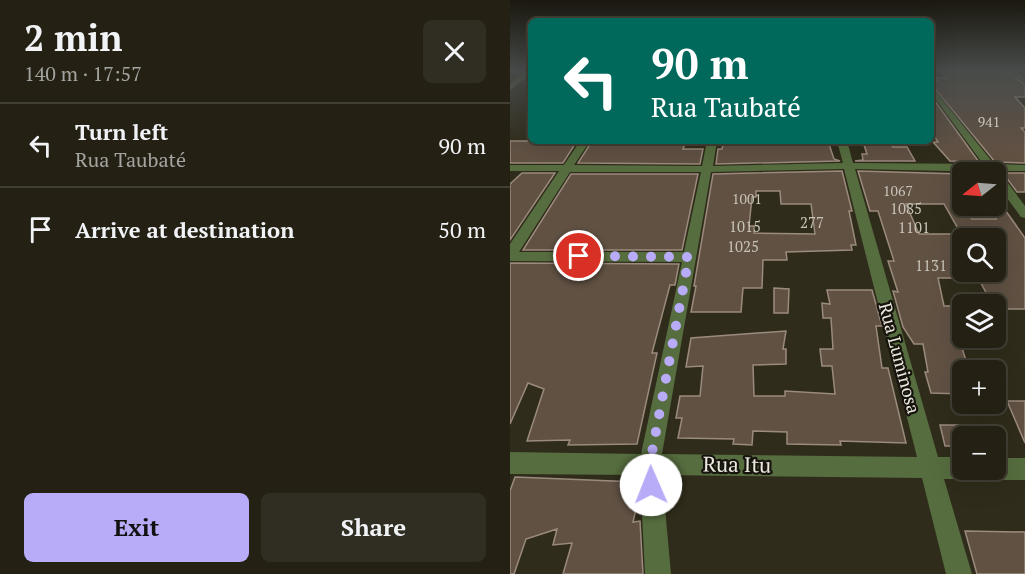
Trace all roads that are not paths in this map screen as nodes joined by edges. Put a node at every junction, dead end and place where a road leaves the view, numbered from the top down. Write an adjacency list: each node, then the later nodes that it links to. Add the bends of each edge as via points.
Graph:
1 (938, 97): 5 (street)
2 (583, 144): 10 (street)
3 (711, 144): 9 (street)
4 (843, 144): 6 (street, Rua Luminosa)
5 (987, 162)
6 (849, 166): 9 (street); 11 (street); 20 (street, Rua Luminosa)
7 (515, 168): 10 (street); 13 (street)
8 (1025, 168): 12 (street)
9 (707, 169): 10 (street); 17 (street)
10 (565, 170): 16 (street)
11 (952, 170)
12 (1006, 170)
13 (510, 177)
14 (1006, 188): 15 (street)
15 (1025, 214)
16 (510, 255): 17 (street)
17 (689, 257): 18 (street)
18 (650, 463): 19 (street, Rua Itu); 20 (street, Rua Itu); 24 (street)
19 (510, 464)
20 (929, 467): 21 (street, Rua Itu); 25 (street, Rua Luminosa)
21 (952, 468)
22 (1006, 469): 23 (street)
23 (1025, 470)
24 (658, 574)
25 (959, 574)

